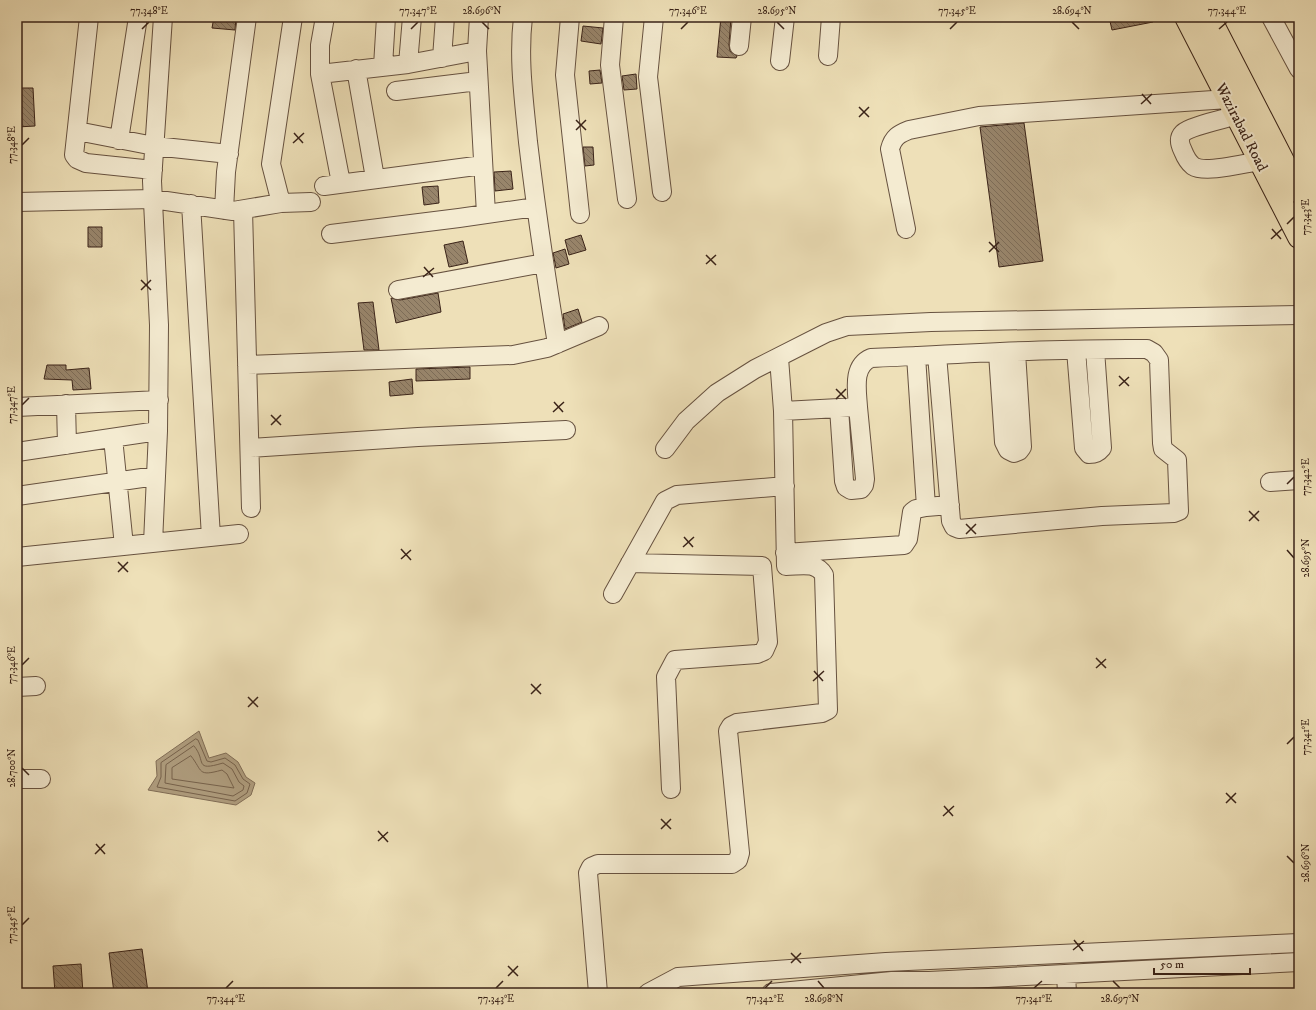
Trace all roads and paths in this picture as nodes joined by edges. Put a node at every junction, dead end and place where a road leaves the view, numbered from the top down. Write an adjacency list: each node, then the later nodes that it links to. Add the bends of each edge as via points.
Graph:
1 (89, 17): 34 (street)
2 (138, 17): 35 (street)
3 (162, 17): 36 (street)
4 (247, 17): 37 (street)
5 (293, 17): 48 (street, via 271,164)
6 (325, 17): 30 (street, via 320,45)
7 (386, 17): 27 (street)
8 (412, 17): 26 (street)
9 (445, 17): 24 (street)
10 (479, 17): 22 (street)
11 (524, 17): 50 (street, via 521,72)
12 (570, 17): 54 (street, via 565,75)
13 (614, 17): 44 (street, via 610,65)
14 (654, 17): 42 (street, via 648,77)
15 (742, 17): 21 (street)
16 (785, 17): 25 (street)
17 (831, 17): 23 (street)
18 (1186, 17): 33 (highway, Wazirabad Road)
19 (1208, 17): 33 (highway, Wazirabad Road)
20 (1272, 17): 29 (street)
21 (739, 46)
22 (477, 51): 24 (street); 31 (street)
23 (828, 56)
24 (442, 58): 26 (street)
25 (780, 61)
26 (408, 64): 27 (street)
27 (383, 66): 28 (street)
28 (356, 69): 30 (street); 41 (street)
29 (1299, 69)
30 (320, 74): 41 (street, via 333,184)
31 (478, 82): 32 (street); 39 (street)
32 (396, 91)
33 (1240, 108): 38 (highway, Wazirabad Road); 38 (street, via 1188,130 1180,137 1182,150 1193,166 1200,168); 43 (highway, Wazirabad Road); 55 (street, via 979,116 909,130 898,134 890,149)
34 (77, 131): 35 (street); 40 (street, via 74,155 80,162)
35 (119, 140): 36 (street)
36 (154, 146): 37 (street); 40 (street)
37 (229, 154): 51 (street)
38 (1260, 161): 57 (highway, Wazirabad Road)
39 (483, 165): 41 (street); 53 (street)
40 (152, 170): 45 (street)
41 (374, 178)
42 (662, 192)
43 (1299, 192)
44 (627, 198)
45 (153, 199): 46 (street); 49 (street); 73 (street, via 159,324)
46 (17, 202)
47 (311, 202): 48 (street)
48 (281, 203): 52 (street)
49 (192, 204): 51 (street); 96 (street)
50 (536, 207): 53 (street); 58 (street)
51 (224, 210): 52 (street)
52 (243, 210): 72 (street)
53 (486, 214): 56 (street)
54 (580, 214)
55 (906, 229)
56 (331, 234)
57 (1299, 237)
58 (544, 263): 59 (street); 63 (street)
59 (398, 290)
60 (1299, 314): 61 (street)
61 (1120, 320): 64 (street); 71 (street, via 931,322 847,326)
62 (598, 326): 63 (street)
63 (557, 344): 72 (street, via 538,351 513,355)
64 (1122, 349): 66 (street); 92 (street, via 1147,349 1154,353 1158,360 1162,443 1163,449 1177,460 1179,511 959,529 951,522)
65 (1076, 350): 66 (street); 66 (street, via 1084,448 1089,454 1094,454 1102,448); 67 (street)
66 (1095, 350)
67 (1016, 352): 68 (street); 68 (street, via 1022,447 1014,453 1008,450 1004,442)
68 (998, 353): 69 (street)
69 (937, 355): 70 (street); 92 (street)
70 (916, 356): 76 (street, via 870,358 863,361 858,369); 93 (street)
71 (779, 358): 78 (street); 84 (street, via 755,369 700,407)
72 (247, 365): 83 (street)
73 (159, 400): 74 (street); 80 (street)
74 (66, 404): 75 (street); 82 (street)
75 (17, 407)
76 (858, 407): 77 (street); 77 (street, via 865,479 861,489 851,490 846,487 844,481)
77 (840, 408): 78 (street)
78 (783, 412): 90 (street)
79 (566, 430): 83 (street)
80 (158, 432): 81 (street); 86 (street)
81 (113, 438): 82 (street); 88 (street)
82 (67, 445): 85 (street)
83 (250, 448): 94 (street)
84 (665, 449)
85 (17, 452)
86 (156, 476): 88 (street); 97 (street)
87 (1299, 480): 89 (street)
88 (118, 481): 91 (street); 98 (street)
89 (1270, 482)
90 (785, 486): 100 (street); 101 (street, via 677,495 665,501)
91 (17, 496)
92 (950, 505): 93 (street)
93 (926, 507): 100 (street, via 912,512 908,539 904,545)
94 (251, 508)
95 (240, 534): 96 (street)
96 (211, 537): 97 (street)
97 (153, 543): 98 (street)
98 (124, 546): 99 (street)
99 (17, 558)
100 (785, 560): 102 (street); 115 (street, via 820,568 824,575 828,710 731,726 728,731 740,853 738,860 732,864 598,864 591,867 588,873)
101 (630, 563): 102 (street); 103 (street)
102 (762, 566): 108 (street, via 768,642 764,651 757,654 675,660 668,672 666,677)
103 (613, 594)
104 (36, 686): 105 (street)
105 (17, 687)
106 (17, 779): 107 (street)
107 (41, 779)
108 (671, 789)
109 (1299, 943): 110 (street)
110 (1136, 951): 112 (street); 114 (street, via 886,962 678,977)
111 (1299, 962): 112 (street)
112 (1137, 970): 113 (street)
113 (1066, 974): 116 (street, via 892,981); 117 (street)
114 (652, 992)
115 (598, 993)
116 (771, 993)
117 (1067, 993)

